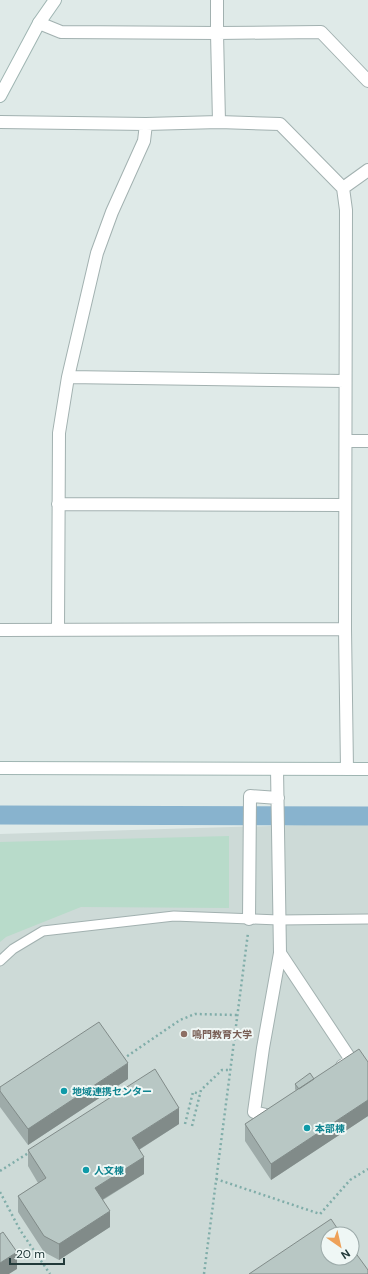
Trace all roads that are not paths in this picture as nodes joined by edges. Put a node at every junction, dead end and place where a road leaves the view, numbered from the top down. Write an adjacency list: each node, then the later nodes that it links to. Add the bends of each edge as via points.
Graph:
1 (55, 0): 3 (street)
2 (217, 0): 4 (street)
3 (40, 22): 4 (street, via 61,32); 6 (street)
4 (216, 34): 5 (street, via 321,32); 8 (street)
5 (368, 81)
6 (0, 96)
7 (0, 122): 9 (street)
8 (219, 122): 9 (street); 11 (street, via 280,124)
9 (146, 124): 12 (street, via 144,141 112,212 97,253)
10 (368, 170): 11 (street)
11 (343, 188): 13 (street, via 346,210)
12 (68, 377): 13 (street); 16 (street, via 59,433)
13 (345, 381): 14 (street)
14 (346, 441): 15 (street); 17 (street)
15 (368, 441)
16 (58, 504): 17 (street); 20 (street)
17 (345, 505): 18 (street)
18 (345, 629): 20 (street); 23 (street)
19 (0, 630): 20 (street)
20 (58, 630)
21 (0, 768): 22 (street)
22 (277, 769): 23 (street); 25 (street)
23 (347, 769): 24 (street)
24 (368, 769)
25 (278, 800): 26 (street, via 250,796); 28 (street)
26 (250, 919): 28 (lane); 30 (lane, via 174,916 43,931 13,949)
27 (368, 919): 28 (lane)
28 (279, 920): 29 (street)
29 (280, 953): 31 (street, via 351,1060); 32 (street, via 254,1112 270,1116)
30 (0, 961)
31 (333, 1072)
32 (283, 1107)

